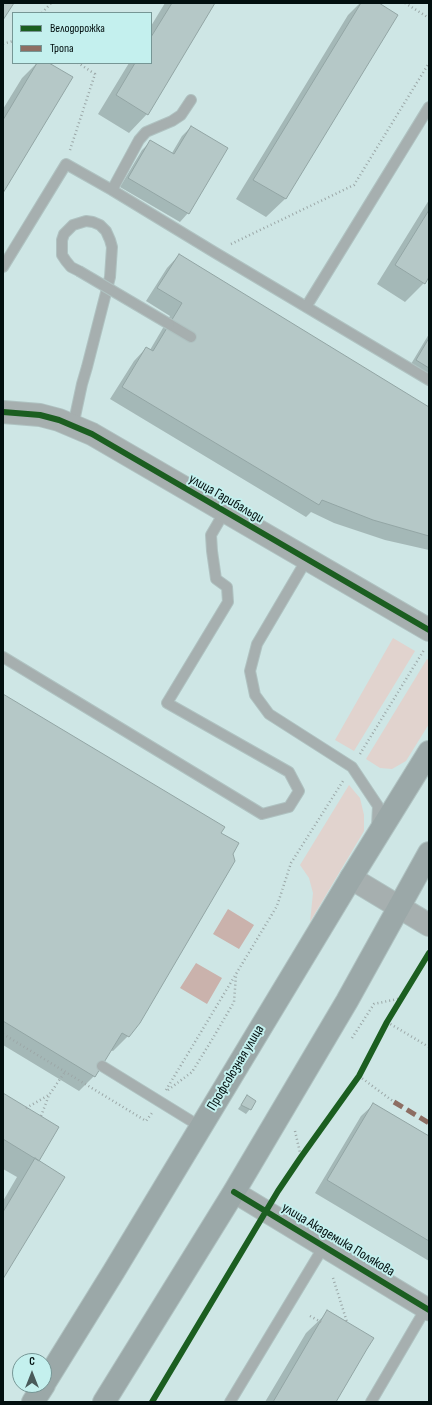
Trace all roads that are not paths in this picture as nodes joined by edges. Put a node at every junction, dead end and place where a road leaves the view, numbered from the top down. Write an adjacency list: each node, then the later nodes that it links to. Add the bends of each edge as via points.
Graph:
1 (191, 100): 3 (lane, via 181,115 146,132)
2 (429, 107): 5 (lane)
3 (112, 190): 4 (lane, via 66,164); 5 (lane)
4 (3, 267)
5 (306, 307): 7 (lane)
6 (191, 337): 9 (lane, bridge, via 71,267 62,255 61,247 68,229 86,221 100,225 106,231 112,247 109,285 87,367 82,384)
7 (429, 380)
8 (3, 412): 9 (street, улица Гарибальди, via 40,415)
9 (73, 426): 10 (street, улица Гарибальди, via 92,434)
10 (226, 511): 11 (street, улица Гарибальди); 13 (lane, via 211,535 216,579 227,587 228,602 167,703 289,772 299,791 289,807 262,814)
11 (307, 559): 12 (street, улица Гарибальди); 15 (lane, via 257,644 250,671 255,695 269,714 352,767 378,806)
12 (427, 639)
13 (3, 657)
14 (429, 752): 15 (main road, Профсоюзная улица)
15 (376, 839): 17 (main road, Профсоюзная улица)
16 (429, 853): 18 (main road)
17 (351, 878): 18 (street); 21 (main road, Профсоюзная улица)
18 (399, 908): 19 (street); 22 (main road)
19 (429, 925)
20 (102, 1066): 21 (lane)
21 (201, 1127): 25 (main road, Профсоюзная улица)
22 (234, 1192): 23 (street, улица Академика Полякова); 28 (main road)
23 (324, 1246): 24 (street, улица Академика Полякова); 29 (lane)
24 (428, 1309): 30 (lane)
25 (52, 1372)
26 (39, 1393): 27 (main road, Профсоюзная улица)
27 (33, 1402)
28 (104, 1402)
29 (230, 1402)
30 (371, 1402)

